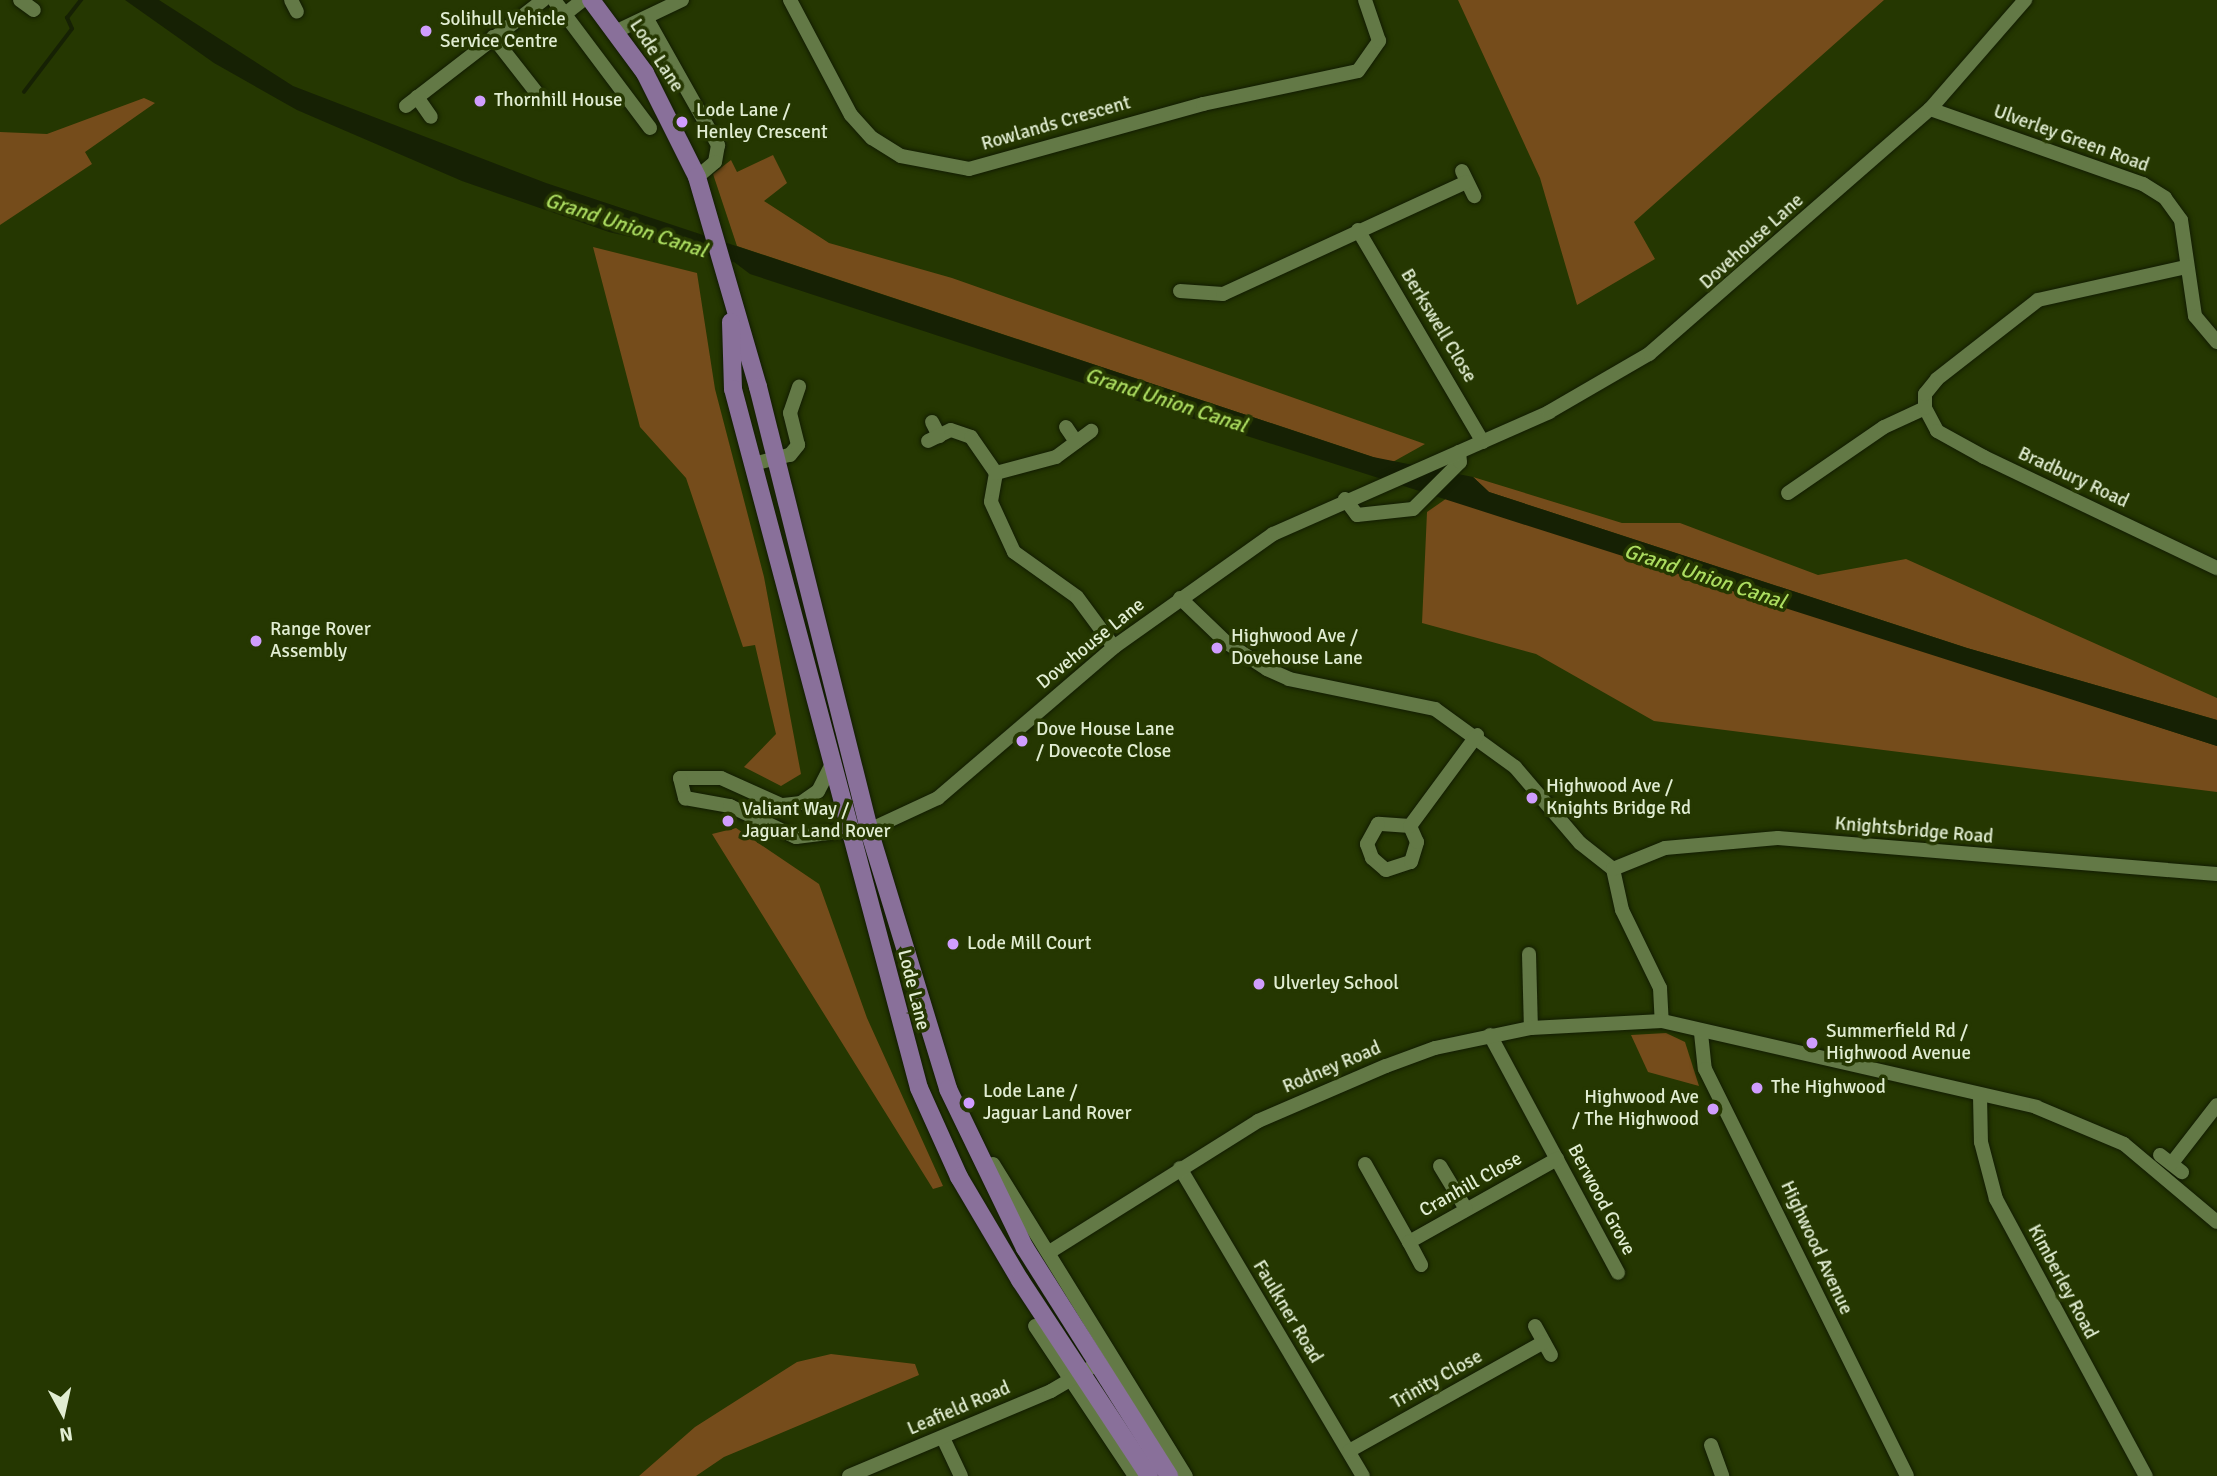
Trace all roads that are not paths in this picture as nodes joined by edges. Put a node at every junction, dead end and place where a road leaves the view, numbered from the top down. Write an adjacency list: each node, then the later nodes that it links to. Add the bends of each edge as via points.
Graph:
1 (20, 0): 10 (street)
2 (543, 0): 14 (street)
3 (554, 0): 11 (street)
4 (583, 0): 11 (street)
5 (591, 0): 13 (main road, Lode Lane)
6 (682, 0): 12 (street)
7 (790, 0): 8 (street, Rowlands Crescent, via 851,115 872,138 901,156 968,169 1203,104 1358,71 1379,41 1377,22)
8 (1365, 0)
9 (2025, 0): 16 (street, Dovehouse Lane)
10 (34, 10)
11 (565, 14): 18 (street)
12 (647, 19): 13 (street); 19 (street, Lode Lane, via 719,145 715,162)
13 (617, 32): 19 (main road, Lode Lane, via 675,125)
14 (493, 37): 15 (street); 17 (street, via 411,102)
15 (540, 97)
16 (1930, 109): 22 (street, Ulverley Green Road, via 2143,184 2165,198 2181,219); 32 (street, Dovehouse Lane, via 1649,355)
17 (431, 117)
18 (650, 128)
19 (697, 177): 24 (main road, Lode Lane)
20 (1475, 196): 21 (street, via 1464,176)
21 (1358, 230): 23 (street, via 1223,295); 32 (street, Berkswell Close)
22 (2186, 267): 25 (street, Ulverley Green Road, via 2195,316); 27 (street, via 2038,300 1937,379 1925,394)
23 (1180, 291)
24 (730, 296): 34 (main road, Lode Lane); 35 (main road, Lode Lane, via 733,389)
25 (2217, 342)
26 (799, 387): 34 (street, via 790,413 798,445 790,456)
27 (1925, 408): 37 (street, via 1884,427); 39 (street, Bradbury Road, via 1937,431 1960,444)
28 (932, 422): 36 (street, via 933,438 963,431)
29 (1066, 427): 31 (street)
30 (1091, 431): 31 (street)
31 (1076, 442): 36 (street, via 1056,457)
32 (1483, 442): 33 (street, Dovehouse Lane)
33 (1459, 452): 38 (street, Dovehouse Lane); 38 (street, via 1460,462 1445,472 1417,507 1357,515)
34 (774, 459): 35 (street); 45 (main road, Lode Lane)
35 (753, 464): 43 (main road, Lode Lane)
36 (996, 473): 41 (street, via 991,502 1014,552 1077,597)
37 (1788, 493)
38 (1345, 499): 40 (street, Dovehouse Lane, via 1273,534)
39 (2217, 568)
40 (1180, 598): 41 (street, Dovehouse Lane); 42 (street, via 1227,643 1289,679 1417,703)
41 (1114, 647): 45 (street, Dovehouse Lane, via 938,798)
42 (1477, 735): 44 (street); 46 (street)
43 (833, 762): 45 (main road, Lode Lane); 45 (street, Dovehouse Lane, via 818,790 801,803 781,805 721,778 680,778 685,798 730,806 796,837)
44 (1410, 826)
45 (861, 830): 55 (main road, Lode Lane, via 927,1035); 69 (main road, Lode Lane, via 919,1088 959,1177)
46 (1612, 869): 47 (street, Knightsbridge Road, via 1665,848 1778,838); 49 (street, via 1622,910 1660,988)
47 (2217, 874)
48 (1528, 954): 50 (street)
49 (1662, 1021): 50 (street, Rodney Road); 51 (street)
50 (1531, 1028): 52 (street, Rodney Road)
51 (1701, 1033): 53 (street, via 1732,1032); 81 (street, Highwood Avenue, via 1705,1069)
52 (1490, 1035): 56 (street, Berwood Grove); 60 (street, Rodney Road, via 1434,1048 1331,1088)
53 (1980, 1096): 62 (street, via 2036,1107 2124,1144); 82 (street, Kimberley Road, via 1981,1142 1996,1199)
54 (2217, 1105): 58 (street)
55 (972, 1143): 64 (street, Lode Lane, via 984,1148 1032,1234); 69 (main road, Lode Lane)
56 (1557, 1159): 61 (street, Cranhill Close); 66 (street, Berwood Grove)
57 (1364, 1164): 63 (street, Cranhill Close)
58 (2171, 1164)
59 (1440, 1166): 61 (street)
60 (1180, 1168): 64 (street, Rodney Road); 72 (street, Faulkner Road)
61 (1466, 1209): 63 (street, Cranhill Close)
62 (2217, 1222)
63 (1409, 1242): 65 (street)
64 (1051, 1251): 78 (street, Lode Lane, via 1051,1262)
65 (1421, 1265)
66 (1618, 1273)
67 (1035, 1326): 69 (street)
68 (1535, 1326): 72 (street, Trinity Close, via 1548,1348)
69 (1082, 1372): 70 (street, Leafield Road); 75 (street); 76 (main road, Lode Lane); 77 (main road, Lode Lane)
70 (943, 1438): 73 (street, Leafield Road); 74 (street)
71 (1711, 1445): 80 (street)
72 (1349, 1451): 79 (street, Faulkner Road)
73 (849, 1476)
74 (961, 1476)
75 (1135, 1476)
76 (1149, 1476)
77 (1169, 1476)
78 (1186, 1476)
79 (1363, 1476)
80 (1722, 1476)
81 (1907, 1476)
82 (2146, 1476)

